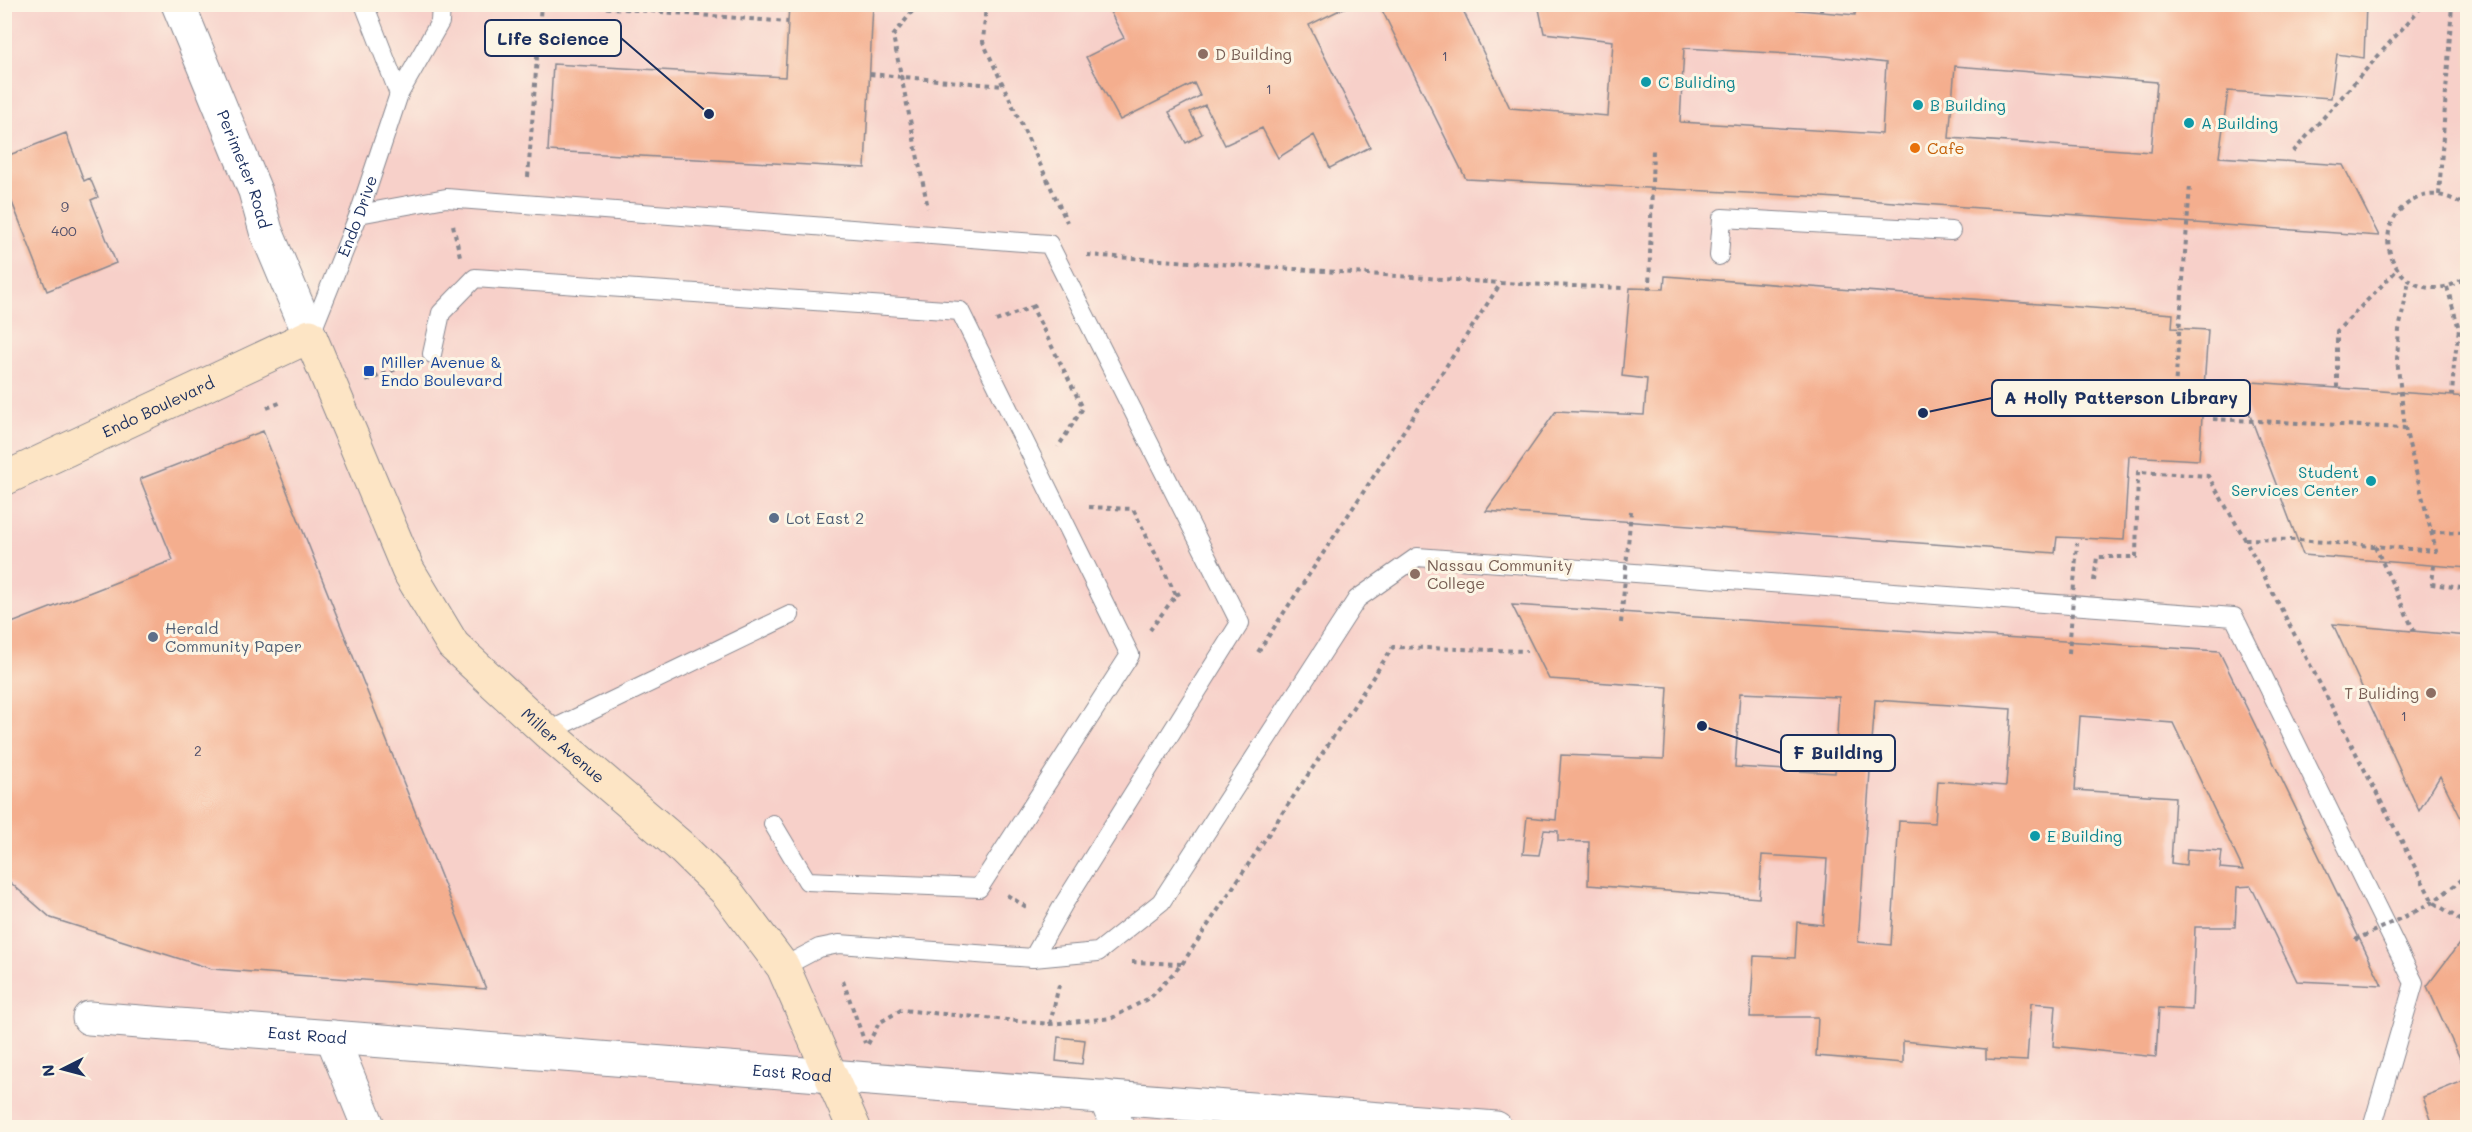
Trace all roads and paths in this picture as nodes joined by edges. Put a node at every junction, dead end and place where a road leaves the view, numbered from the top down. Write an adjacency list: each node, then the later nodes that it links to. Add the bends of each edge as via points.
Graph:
1 (178, 4): 41 (street, Perimeter Road)
2 (364, 4): 16 (lane)
3 (441, 4): 16 (lane, Endo Drive, via 440,22)
4 (541, 4): 19 (path)
5 (561, 4): 12 (path)
6 (918, 4): 14 (path, via 893,36)
7 (986, 4): 15 (path, via 983,42)
8 (1822, 4): 11 (path)
9 (2424, 4): 18 (path)
10 (2452, 4): 21 (path)
11 (1821, 11)
12 (788, 22)
13 (870, 74): 14 (path)
14 (901, 77): 15 (path); 22 (path)
15 (1005, 86): 26 (path)
16 (399, 94): 24 (lane, Endo Drive)
17 (1653, 149): 37 (path)
18 (2293, 152)
19 (528, 181)
20 (2190, 185): 48 (path)
21 (2439, 195): 23 (path); 31 (path, via 2424,196 2398,212 2388,240)
22 (928, 208)
23 (2468, 208)
24 (358, 214): 41 (lane, Endo Drive); 79 (lane, via 446,198 1049,244 1240,623)
25 (452, 221): 29 (path)
26 (1067, 222)
27 (1951, 231): 30 (lane, via 1722,218)
28 (1083, 255): 34 (path)
29 (460, 256)
30 (1719, 256)
31 (2397, 270): 33 (path); 44 (path, via 2337,331)
32 (2468, 276): 35 (path)
33 (2409, 281): 35 (path, via 2424,288); 50 (path, via 2398,330 2397,359)
34 (1501, 282): 36 (path); 70 (path)
35 (2447, 287): 45 (path, via 2459,329)
36 (1622, 288)
37 (1649, 290)
38 (1040, 304): 39 (path)
39 (1032, 307): 40 (path); 51 (path, via 1083,408)
40 (970, 332): 42 (lane, via 960,311 475,278 441,313); 72 (lane, via 1130,655 979,888 807,881)
41 (310, 336): 52 (street, Endo Boulevard); 71 (street, Miller Avenue, via 408,570 453,645)
42 (432, 354): 43 (path)
43 (368, 381)
44 (2337, 388)
45 (2452, 396)
46 (282, 402): 47 (path)
47 (267, 408)
48 (2173, 416)
49 (2213, 419): 50 (path)
50 (2405, 428): 55 (path)
51 (1058, 448)
52 (4, 479)
53 (1087, 507): 63 (path, via 1133,509)
54 (1631, 511): 66 (path, bridge)
55 (2431, 532): 56 (path); 59 (path, via 2436,551)
56 (2468, 533)
57 (2245, 539): 59 (path); 64 (path, via 2208,476 2138,472 2136,557 2097,557); 75 (path)
58 (2077, 543): 69 (path, bridge)
59 (2375, 546): 67 (path)
60 (2434, 565): 61 (path, via 2432,584)
61 (2468, 589)
62 (1184, 591): 63 (path)
63 (1176, 595): 68 (path)
64 (2092, 608): 79 (lane, via 1417,557 1358,599 1161,902 1098,952); 95 (lane, via 2234,617 2414,983)
65 (790, 615): 71 (lane)
66 (1622, 623)
67 (2414, 631)
68 (1145, 637)
69 (2069, 653)
70 (1257, 654)
71 (547, 732): 82 (street, Miller Avenue, via 679,845 726,891)
72 (773, 824)
73 (2468, 874): 75 (path)
74 (1001, 891): 76 (path)
75 (2433, 902): 77 (path); 78 (path, bridge)
76 (1036, 913)
77 (2468, 925)
78 (2355, 940)
79 (1033, 958): 82 (lane, via 838,944 819,948)
80 (1131, 962): 81 (path)
81 (1182, 964)
82 (783, 967): 89 (street, Miller Avenue)
83 (843, 981): 88 (path)
84 (1059, 984): 86 (path)
85 (89, 1018): 87 (street, East Road)
86 (1050, 1024)
87 (332, 1037): 89 (street, East Road); 91 (street)
88 (866, 1048)
89 (832, 1074): 90 (street, East Road); 92 (street, Miller Avenue)
90 (1105, 1097): 93 (street); 94 (street, East Road)
91 (369, 1128)
92 (854, 1128)
93 (1118, 1128)
94 (1496, 1128)
95 (2372, 1128)

